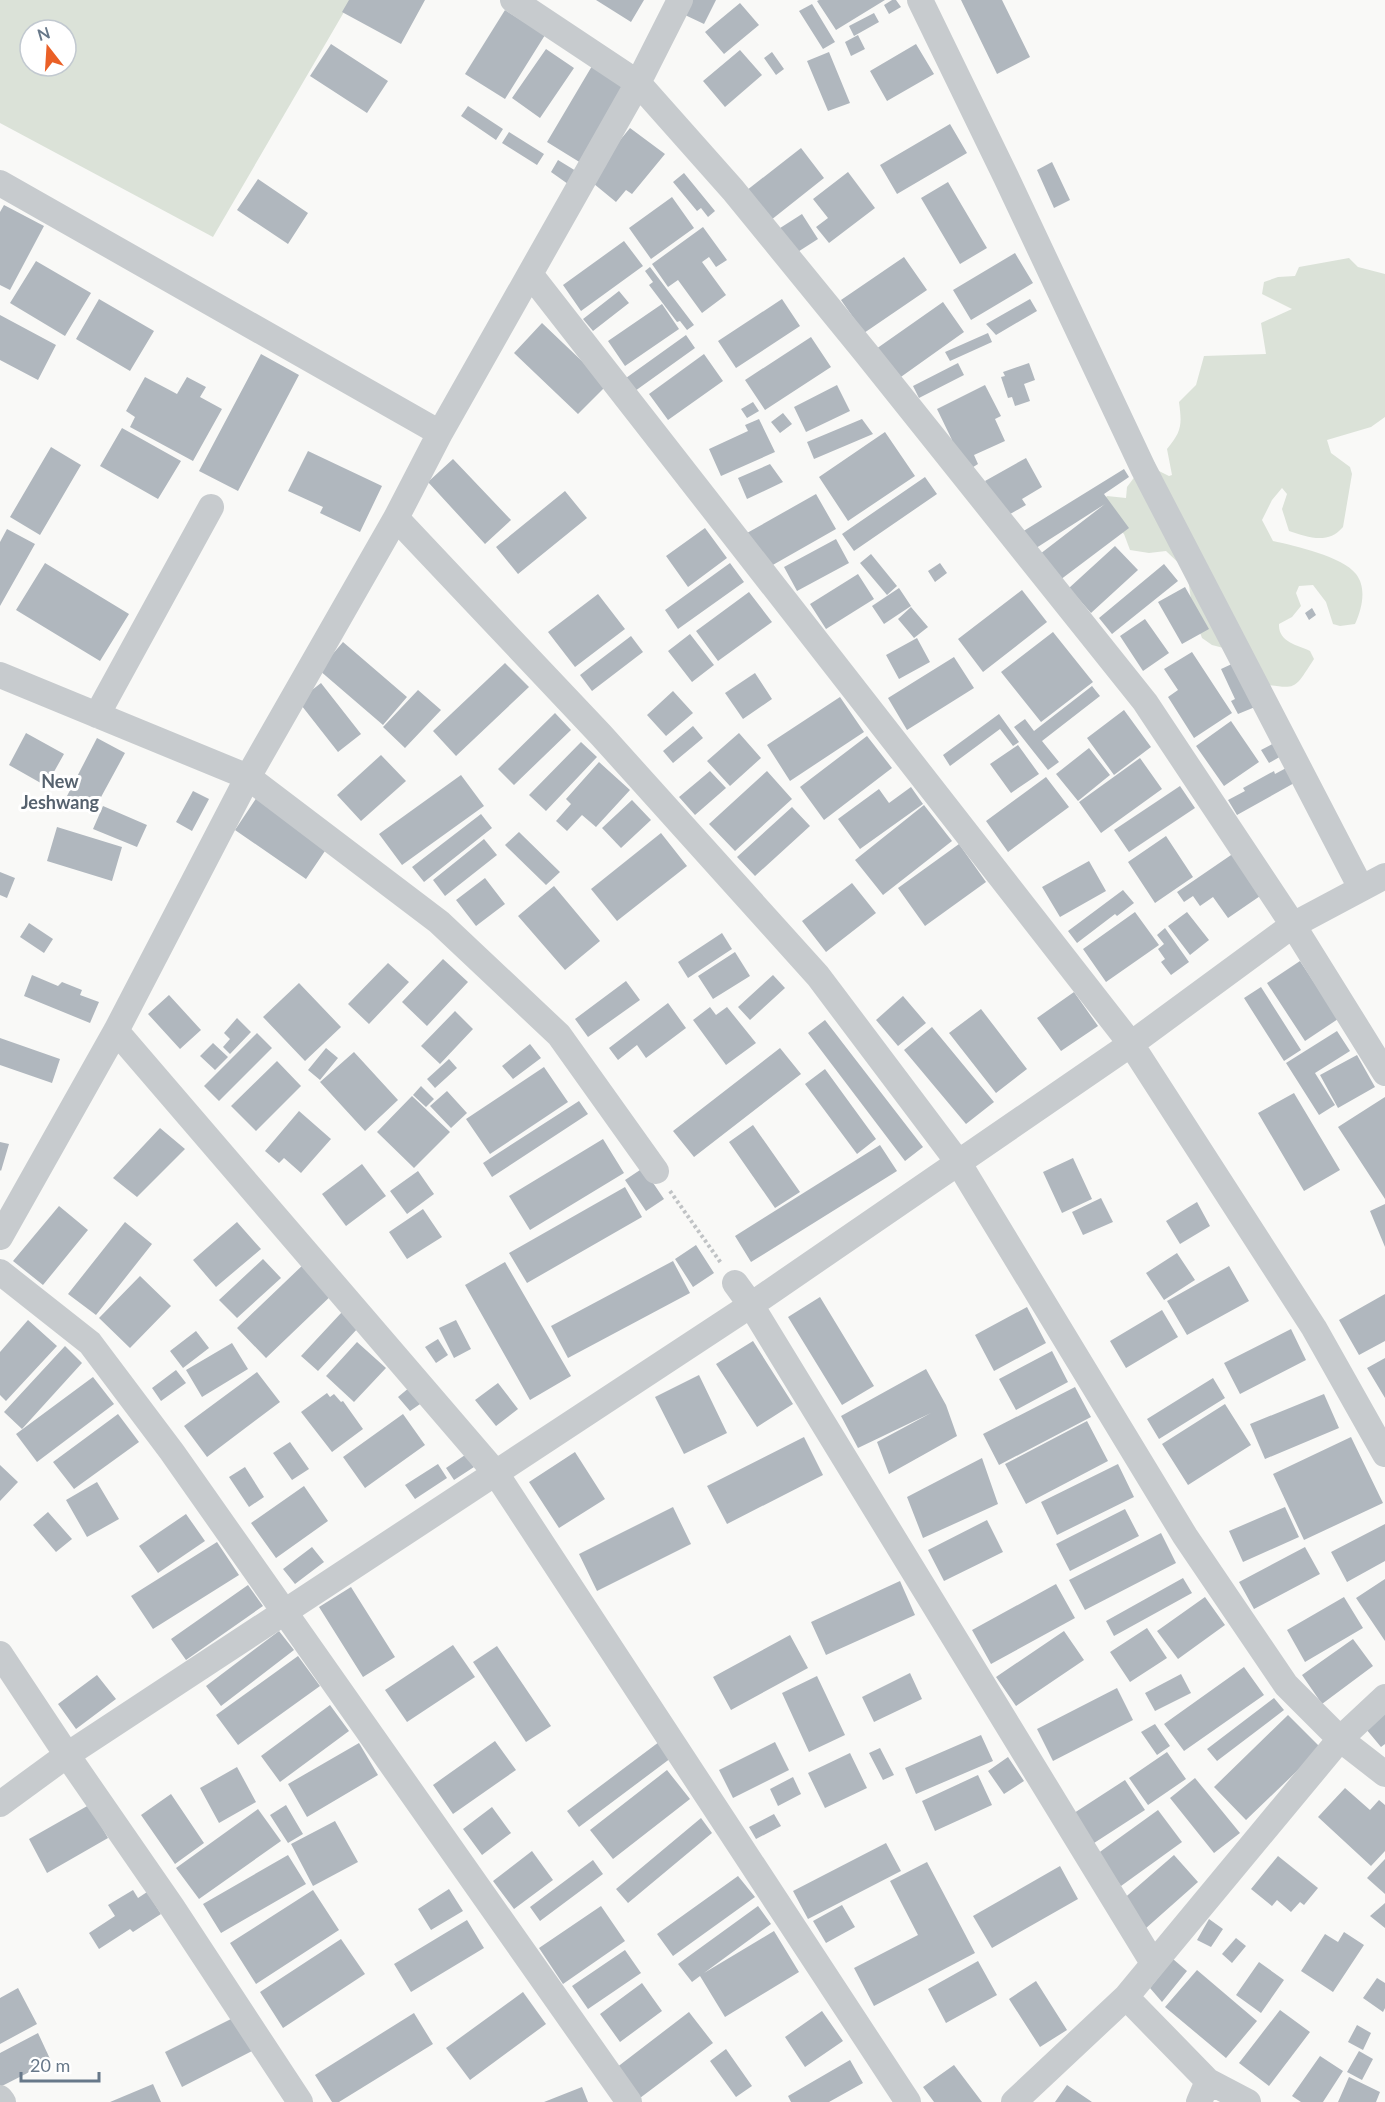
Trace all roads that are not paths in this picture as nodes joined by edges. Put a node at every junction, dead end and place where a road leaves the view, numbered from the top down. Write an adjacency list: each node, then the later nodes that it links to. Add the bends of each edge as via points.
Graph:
1 (513, 0): 4 (street)
2 (680, 0): 4 (street)
3 (920, 0): 14 (street, via 1143,468)
4 (638, 83): 6 (street); 15 (street, via 741,200 1145,702)
5 (0, 183): 7 (street)
6 (530, 274): 7 (street); 17 (street)
7 (440, 433): 9 (street)
8 (211, 507): 11 (street)
9 (396, 518): 12 (street); 19 (street, via 601,735 818,976)
10 (0, 675): 11 (street)
11 (98, 715): 12 (street)
12 (248, 777): 16 (street); 20 (street, via 439,922 559,1035)
13 (1385, 876): 14 (street)
14 (1361, 888): 15 (street)
15 (1293, 925): 17 (street); 18 (street)
16 (116, 1031): 21 (street); 26 (street)
17 (1131, 1044): 19 (street); 25 (street, via 1314,1328)
18 (1385, 1072)
19 (958, 1162): 24 (street); 30 (street, via 1185,1536 1286,1685)
20 (656, 1171)
21 (0, 1237)
22 (0, 1272): 27 (street, via 90,1343)
23 (735, 1283): 24 (street)
24 (751, 1305): 26 (street); 34 (street)
25 (1385, 1454)
26 (495, 1472): 27 (street); 41 (street)
27 (284, 1611): 31 (street); 40 (street)
28 (0, 1654): 31 (street)
29 (1385, 1696): 30 (street)
30 (1340, 1739): 32 (street); 34 (street)
31 (67, 1755): 33 (street); 39 (street)
32 (1385, 1774)
33 (0, 1804)
34 (1153, 1963): 35 (street)
35 (1126, 1997): 36 (street); 42 (street)
36 (1204, 2091): 43 (street)
37 (0, 2098): 38 (street)
38 (3, 2102)
39 (300, 2102)
40 (629, 2102)
41 (908, 2102)
42 (1014, 2102)
43 (1248, 2102)

